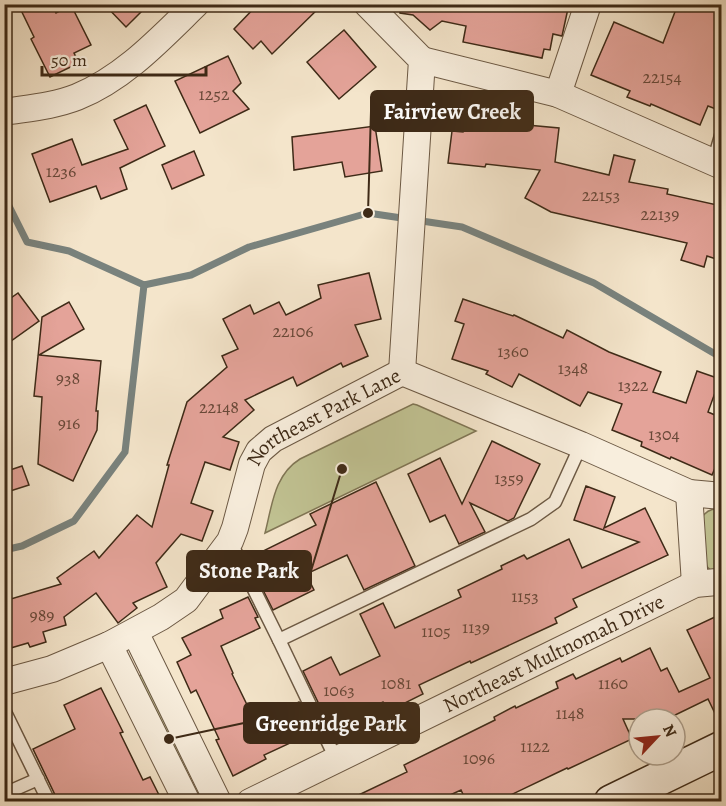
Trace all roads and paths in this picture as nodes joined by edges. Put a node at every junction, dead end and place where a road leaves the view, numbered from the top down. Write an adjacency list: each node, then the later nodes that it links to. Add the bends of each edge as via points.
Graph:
1 (196, 4): 6 (street, via 136,61 108,81 76,97)
2 (588, 4): 5 (street)
3 (376, 8): 4 (street)
4 (422, 60): 5 (street); 9 (street, Northeast Park Lane)
5 (558, 94): 8 (street)
6 (4, 112)
7 (722, 132): 8 (lane)
8 (717, 164)
9 (402, 372): 10 (street); 13 (street, Northeast Park Lane, via 273,439 259,451)
10 (581, 445): 11 (street); 17 (lane, via 555,502 531,519)
11 (689, 493): 12 (street); 15 (street)
12 (722, 496)
13 (230, 541): 16 (street, Northeast Park Lane, via 186,600); 17 (lane)
14 (722, 581): 15 (street, Northeast Multnomah Drive)
15 (695, 584): 22 (street, Northeast Multnomah Drive)
16 (135, 632): 18 (street, Northeast Park Lane); 27 (street)
17 (279, 640): 22 (lane)
18 (109, 645): 19 (street, Northeast Park Lane, via 52,669); 26 (street)
19 (4, 682)
20 (4, 710): 23 (lane)
21 (722, 748): 29 (main road)
22 (336, 759): 28 (street, Northeast Multnomah Drive)
23 (38, 779): 24 (lane); 25 (lane)
24 (4, 794)
25 (49, 801)
26 (187, 801)
27 (218, 801)
28 (250, 801)
29 (611, 801)

